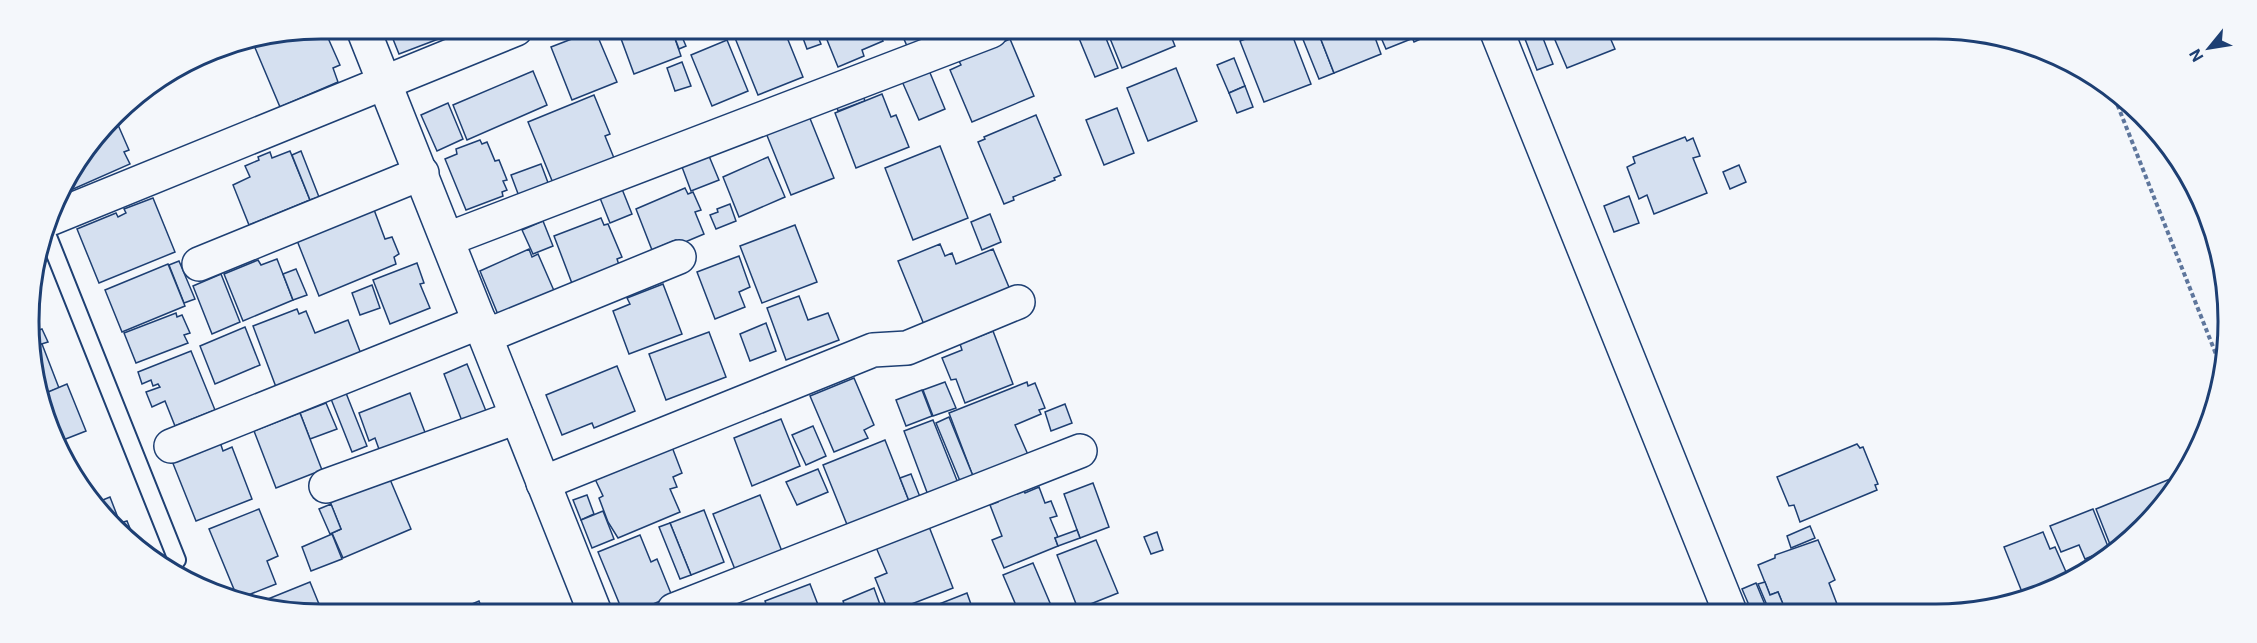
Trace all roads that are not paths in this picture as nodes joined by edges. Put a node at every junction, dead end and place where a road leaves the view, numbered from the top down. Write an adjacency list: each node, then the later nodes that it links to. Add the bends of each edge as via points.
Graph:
1 (367, 39): 5 (street)
2 (491, 39): 5 (street)
3 (971, 39): 8 (street)
4 (1500, 39): 22 (street)
5 (384, 82): 6 (street); 7 (street)
6 (422, 173): 8 (street); 11 (street)
7 (60, 215)
8 (448, 239): 13 (street)
9 (51, 243): 19 (lane)
10 (679, 258): 13 (street)
11 (199, 264)
12 (1018, 302): 17 (street, via 907,348 873,350)
13 (483, 329): 14 (street); 15 (street)
14 (517, 417): 17 (street); 18 (street)
15 (171, 446)
16 (1080, 451): 21 (street)
17 (543, 483): 20 (street)
18 (326, 486)
19 (177, 560)
20 (592, 604)
21 (689, 604)
22 (1727, 604)

